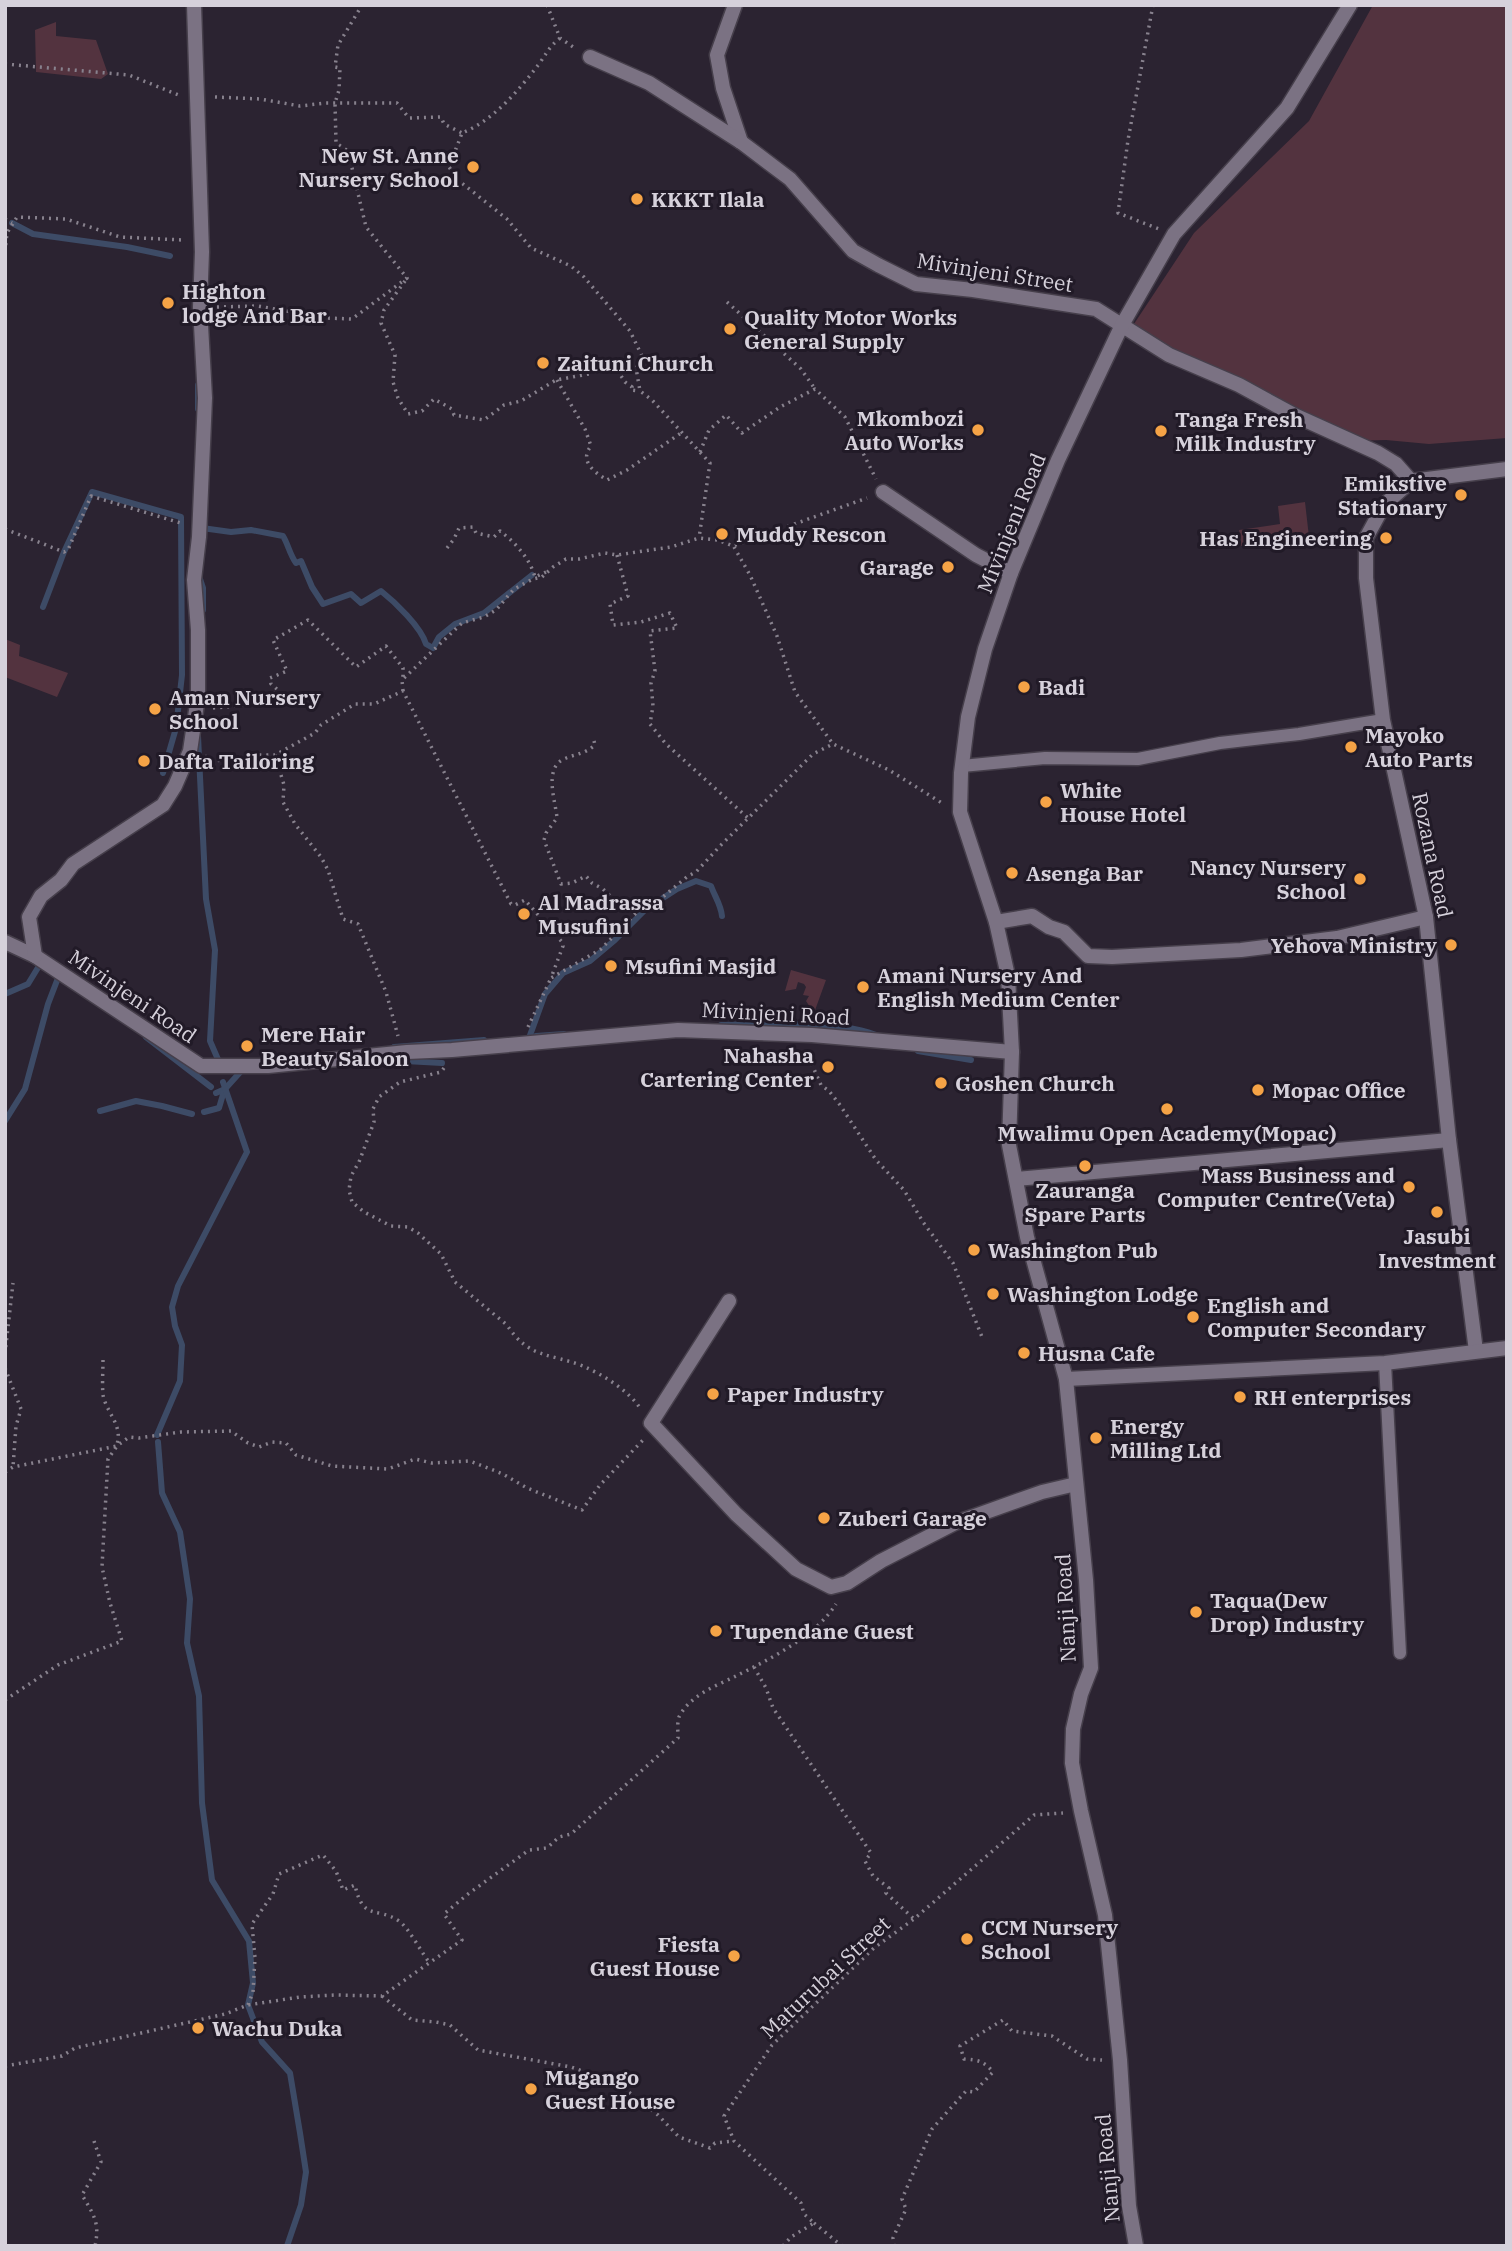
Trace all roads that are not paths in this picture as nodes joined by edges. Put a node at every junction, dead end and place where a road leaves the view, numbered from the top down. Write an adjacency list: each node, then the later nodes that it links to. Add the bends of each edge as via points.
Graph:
1 (194, 5): 16 (street, via 205,398 194,580 198,697 190,751 163,805 73,864 41,895 29,917)
2 (735, 5): 5 (street, via 717,55)
3 (1350, 5): 6 (street, Mivinjeni Road, via 1287,108 1174,234)
4 (590, 57): 5 (street, Mivinjeni Street, via 649,83)
5 (741, 142): 6 (street, Mivinjeni Street, via 790,179 853,251 916,285 1096,309)
6 (1122, 325): 8 (street, Mivinjeni Street, via 1169,355 1378,453 1396,464); 10 (street, Mivinjeni Road)
7 (1507, 469): 8 (street)
8 (1410, 481): 11 (street, Rozana Road, via 1384,505 1366,538 1366,578)
9 (883, 492): 10 (street, via 976,555)
10 (1011, 573): 12 (street, Mivinjeni Road, via 985,649)
11 (1383, 720): 12 (lane, via 1138,759 1045,758); 13 (street, Rozana Road)
12 (962, 766): 14 (street, Mivinjeni Road, via 960,812)
13 (1426, 917): 14 (street, via 1337,938 1241,950 1112,957 1088,956 1064,932 1032,916); 18 (street, Rozana Road)
14 (996, 922): 17 (street, Mivinjeni Road, via 1008,976)
15 (5, 942): 16 (street, Mivinjeni Road)
16 (35, 956): 17 (street, Mivinjeni Road, via 201,1066 268,1066 678,1030 813,1035)
17 (1012, 1052): 19 (street, Nanji Road, via 1009,1145)
18 (1449, 1140): 19 (street); 22 (street, Rozana Road)
19 (1016, 1180): 24 (street, Nanji Road)
20 (729, 1301): 25 (street, via 651,1423 736,1514 796,1569 831,1587 848,1583 955,1523)
21 (1507, 1348): 22 (street)
22 (1476, 1351): 23 (street)
23 (1385, 1363): 24 (street); 26 (lane)
24 (1066, 1379): 25 (street, Nanji Road)
25 (1076, 1484): 27 (street, Nanji Road, via 1091,1668 1073,1729 1072,1763 1105,1915)
26 (1400, 1653)
27 (1136, 2246)

